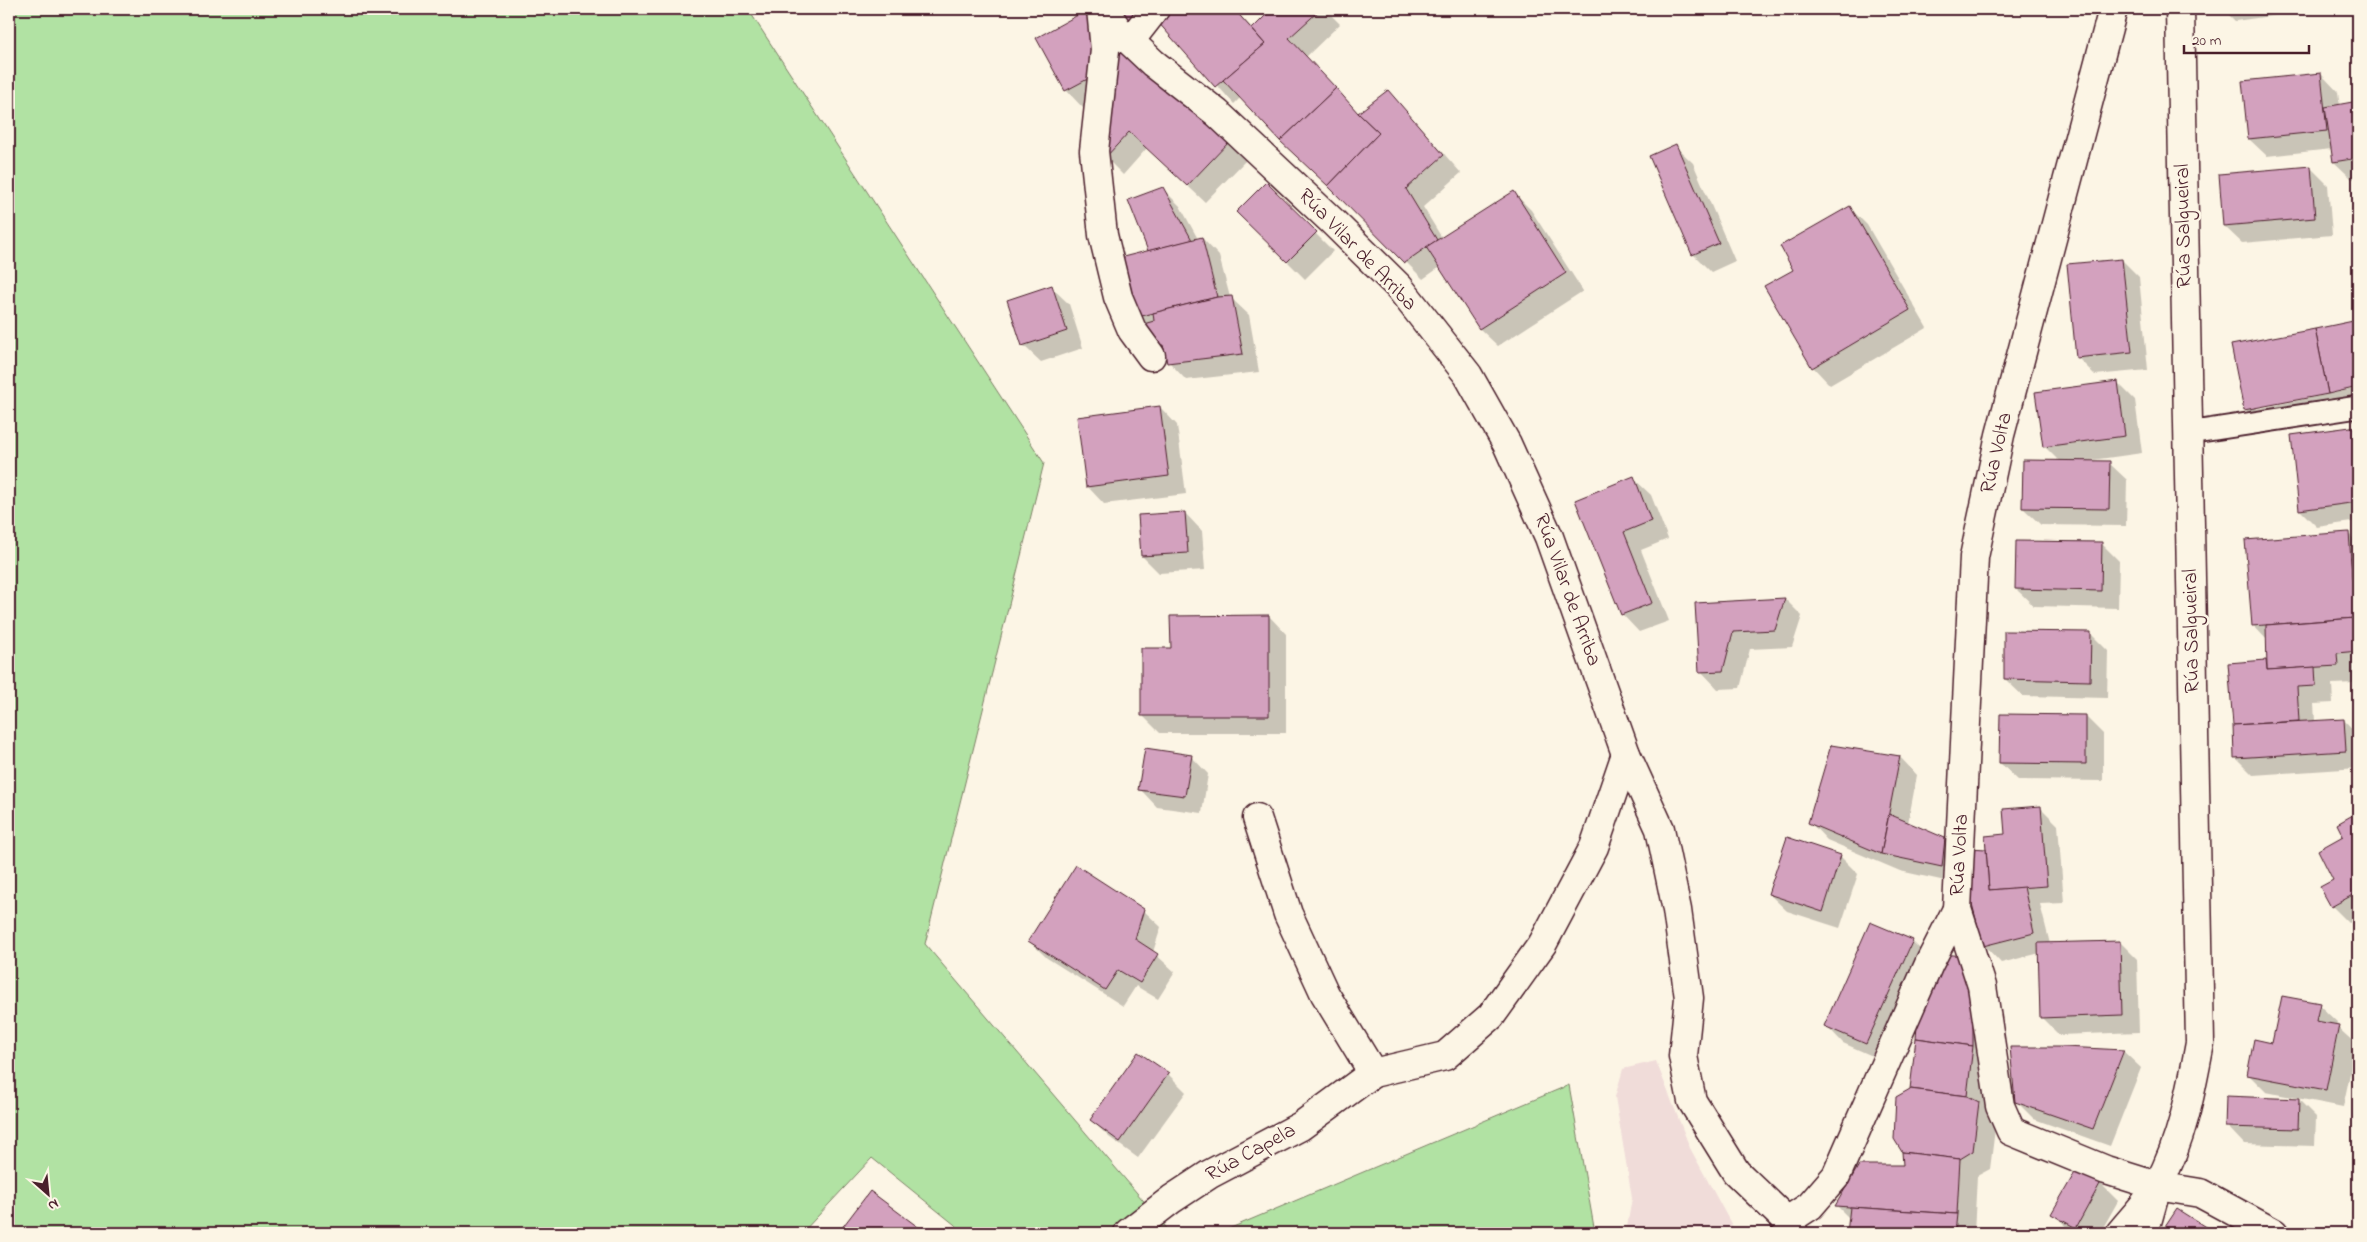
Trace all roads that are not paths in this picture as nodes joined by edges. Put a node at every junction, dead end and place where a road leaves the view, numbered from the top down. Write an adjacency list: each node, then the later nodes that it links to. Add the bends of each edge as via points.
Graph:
1 (1103, 9): 5 (street, Rúa Vilar de Arriba); 6 (street, Rúa Vilar de Arriba, via 1105,50 1094,151 1103,235 1118,297 1132,330)
2 (1156, 9): 5 (street)
3 (2113, 9): 11 (street, Rúa Volta, via 2000,435 1974,557)
4 (2180, 9): 8 (street, Rúa Salgueiral)
5 (1130, 41): 9 (street, Rúa Vilar de Arriba, via 1216,113 1399,287 1468,375 1508,444 1549,537)
6 (1151, 356)
7 (2358, 407): 8 (lane)
8 (2188, 433): 13 (street, Rúa Salgueiral, via 2200,1043 2188,1107)
9 (1626, 754): 12 (street, via 1594,847 1543,943 1491,1016 1446,1056); 14 (street, Rúa Vilar de Arriba, via 1660,830 1677,910 1690,998 1683,1056 1692,1101 1736,1172)
10 (1257, 818): 12 (street, via 1288,914 1325,994)
11 (1957, 909): 13 (street, Rúa Volta, via 1982,986 2000,1106 2011,1131 2106,1170); 14 (street, Rúa Volta, via 1929,964 1836,1176)
12 (1373, 1073): 15 (street, Rúa Capela, via 1301,1126 1210,1174)
13 (2157, 1186): 16 (street, Rúa Salgueiral); 17 (street); 18 (street, Rúa Volta, via 2200,1193)
14 (1790, 1227)
15 (1128, 1233)
16 (2120, 1233)
17 (2144, 1233)
18 (2274, 1233)

